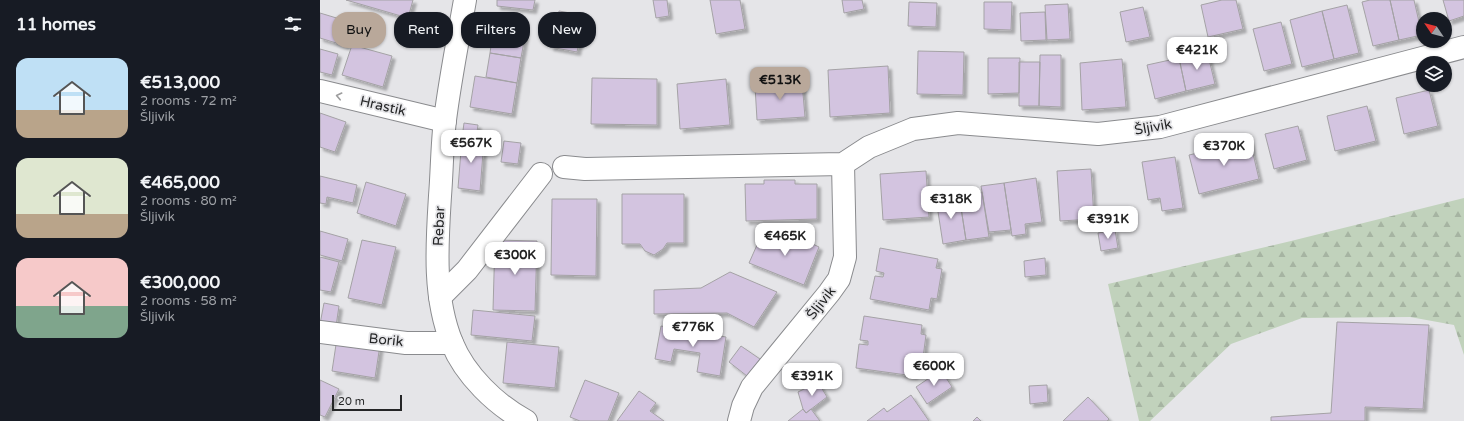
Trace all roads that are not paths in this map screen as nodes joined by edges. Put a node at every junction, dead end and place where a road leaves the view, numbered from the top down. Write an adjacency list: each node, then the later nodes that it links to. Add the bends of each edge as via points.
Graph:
1 (465, 0): 4 (street, Rebar)
2 (1464, 47): 5 (street, Šljivik, via 1160,127 1098,134 958,122 913,128 869,147)
3 (320, 91): 4 (street, Hrastik, one-way to 3)
4 (445, 121): 8 (street, Rebar, via 437,237)
5 (843, 164): 6 (street, via 585,169); 12 (street, Šljivik, via 845,257 839,280 752,387)
6 (564, 167)
7 (541, 174): 8 (street, via 467,270)
8 (440, 297): 10 (street, Rebar)
9 (320, 332): 10 (street, Borik, via 406,343)
10 (452, 343): 11 (street, Rebar, via 464,364 494,400)
11 (526, 421)
12 (739, 421)

